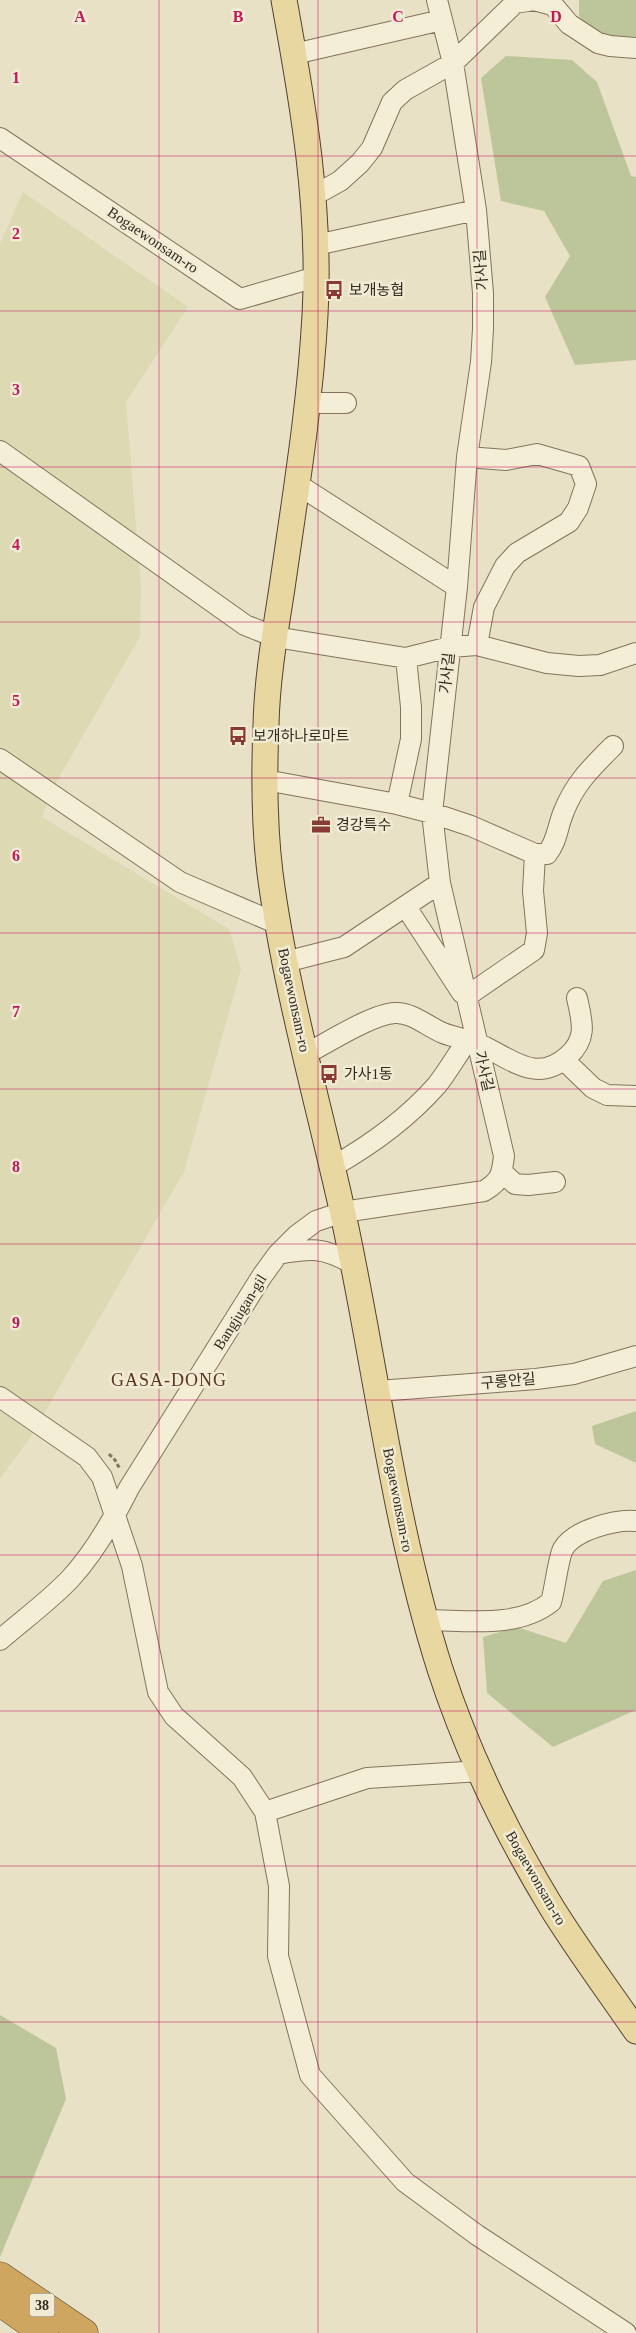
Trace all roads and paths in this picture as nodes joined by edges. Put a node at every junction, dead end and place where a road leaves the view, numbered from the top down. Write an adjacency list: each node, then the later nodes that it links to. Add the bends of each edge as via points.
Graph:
1 (284, 0): 5 (main road, Bogaewonsam-ro)
2 (437, 0): 3 (street, 가사길)
3 (442, 20): 5 (street); 6 (street, 가사길)
4 (636, 48): 6 (street, via 598,43 569,24 553,5 534,0 515,3)
5 (294, 54): 8 (main road, Bogaewonsam-ro, via 309,146)
6 (453, 63): 8 (street, via 405,90 392,102 372,148 360,163 340,181); 9 (street, 가사길)
7 (0, 138): 11 (street, Bogaewonsam-ro, via 240,299)
8 (313, 196): 10 (main road, Bogaewonsam-ro)
9 (476, 210): 10 (street); 15 (street, 가사길, via 483,329)
10 (316, 245): 11 (main road, Bogaewonsam-ro)
11 (316, 277): 12 (main road, Bogaewonsam-ro)
12 (308, 403): 13 (street); 16 (main road, Bogaewonsam-ro)
13 (346, 403)
14 (0, 451): 18 (street, via 245,625)
15 (466, 457): 17 (street, 가사길); 19 (street, via 506,460 537,454 579,466 586,484 569,522 517,553 505,566 484,608)
16 (297, 484): 17 (street); 18 (main road, Bogaewonsam-ro)
17 (457, 587): 20 (street, 가사길)
18 (275, 637): 22 (street); 25 (main road, Bogaewonsam-ro, via 266,719)
19 (477, 645): 20 (street); 21 (street, via 547,663 579,666 600,665)
20 (450, 647): 22 (street); 27 (street, 가사길)
21 (636, 653)
22 (406, 658): 26 (street, via 411,738)
23 (613, 746): 28 (street, via 582,777 563,812 555,844 547,854)
24 (0, 759): 31 (street, via 180,882)
25 (265, 780): 26 (street); 31 (main road, Bogaewonsam-ro, via 266,826)
26 (397, 804): 27 (street)
27 (432, 813): 28 (street); 29 (street, 가사길)
28 (535, 854): 34 (street, via 533,891 537,932 534,950)
29 (440, 883): 30 (street); 34 (street, 가사길)
30 (406, 907): 32 (street, via 344,947); 34 (street)
31 (278, 924): 32 (main road, Bogaewonsam-ro)
32 (285, 962): 36 (main road, Bogaewonsam-ro)
33 (577, 998): 37 (street, via 583,1027 577,1048)
34 (468, 1000): 35 (street, 가사길)
35 (473, 1042): 36 (street, via 443,1033 405,1014 394,1013 380,1016); 37 (street, via 530,1070 546,1070); 39 (street, via 417,1106 365,1148); 40 (street, 가사길, via 504,1156)
36 (306, 1054): 39 (main road, Bogaewonsam-ro)
37 (564, 1060): 38 (street, via 593,1088 607,1095)
38 (636, 1096)
39 (332, 1167): 42 (main road, Bogaewonsam-ro)
40 (502, 1172): 41 (street, via 515,1184 528,1186); 42 (street, via 496,1184 484,1191)
41 (555, 1182)
42 (342, 1212): 43 (street, Bangjugan-gil, via 316,1221); 44 (main road, Bogaewonsam-ro)
43 (278, 1254): 44 (street, via 319,1250 333,1253); 48 (street, Bangjugan-gil, via 134,1479)
44 (353, 1264): 46 (main road, Bogaewonsam-ro)
45 (636, 1356): 46 (street, 구롱안길, via 574,1374)
46 (378, 1391): 50 (main road, Bogaewonsam-ro, via 396,1497)
47 (0, 1397): 48 (street, via 87,1457 102,1477)
48 (116, 1515): 51 (street, Bangjugan-gil, via 84,1563); 53 (street, via 132,1566 158,1692 174,1716 242,1777)
49 (636, 1521): 50 (street, via 608,1522 572,1540 563,1550 551,1602 538,1612 507,1620)
50 (426, 1620): 52 (main road, Bogaewonsam-ro, via 441,1672)
51 (0, 1640)
52 (481, 1771): 53 (street, via 367,1778); 54 (main road, Bogaewonsam-ro, via 524,1860 553,1910)
53 (266, 1812): 59 (street, via 278,1886 278,1956 310,2075 405,2182 477,2235)
54 (632, 2017)
55 (0, 2276): 58 (highway, 38)
56 (0, 2302): 57 (highway, 38)
57 (44, 2333)
58 (84, 2333)
59 (626, 2333)

